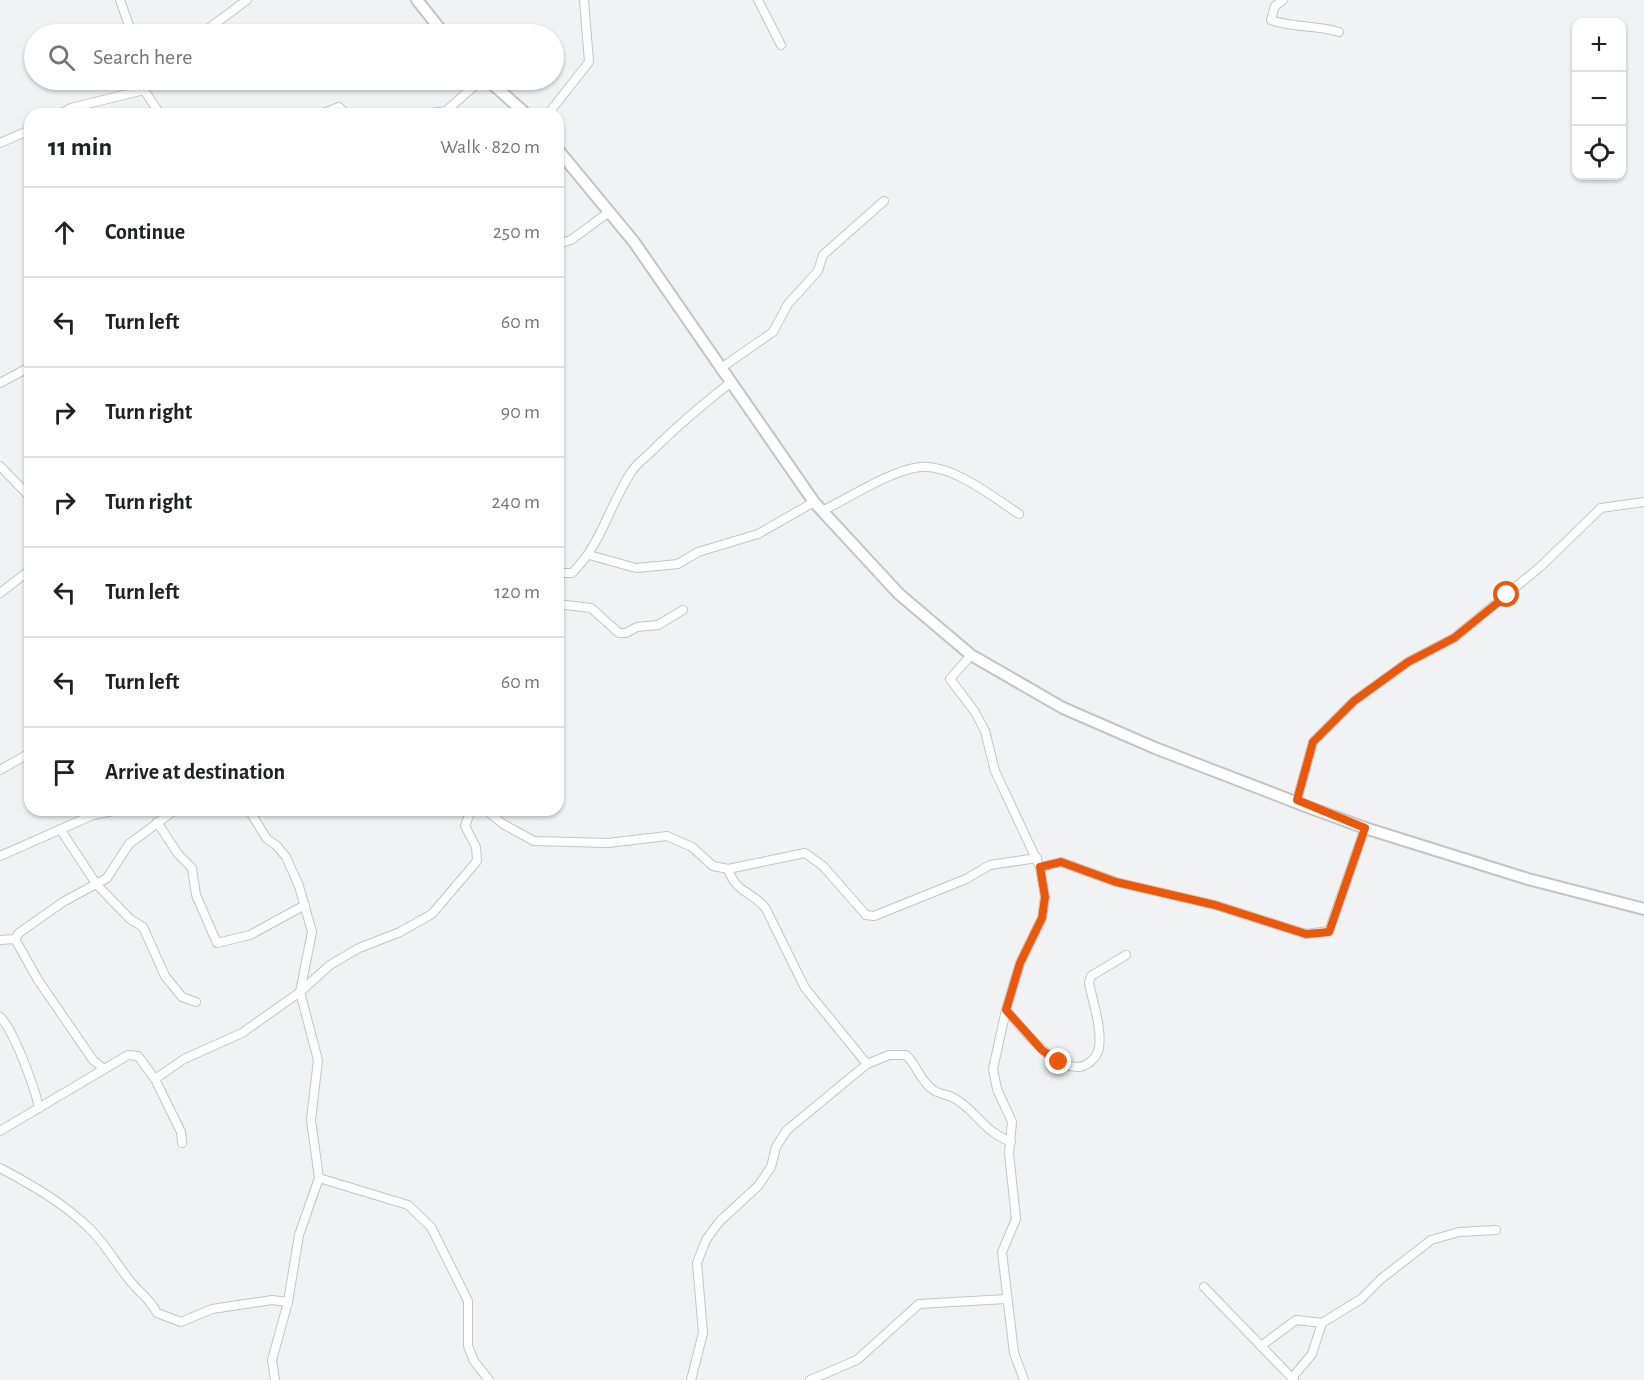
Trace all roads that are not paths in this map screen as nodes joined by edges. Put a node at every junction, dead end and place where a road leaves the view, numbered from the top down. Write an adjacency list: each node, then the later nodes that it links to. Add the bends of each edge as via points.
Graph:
1 (120, 0): 7 (street)
2 (247, 0): 8 (street)
3 (417, 0): 9 (street)
4 (584, 0): 19 (street, via 589,62)
5 (758, 0): 11 (street)
6 (1283, 0): 10 (street, via 1275,6 1271,20)
7 (128, 24)
8 (215, 24)
9 (436, 24)
10 (1339, 32)
11 (781, 45)
12 (144, 90): 15 (street); 16 (street)
13 (470, 90): 17 (street)
14 (499, 90): 18 (street)
15 (72, 108)
16 (156, 108)
17 (449, 108)
18 (519, 108)
19 (553, 108)
20 (24, 133): 21 (street)
21 (0, 143)
22 (564, 157): 24 (street)
23 (884, 201): 26 (street, via 823,255 818,272 788,303 772,332)
24 (609, 212): 25 (street); 26 (street)
25 (564, 242)
26 (721, 368): 29 (street)
27 (24, 371): 28 (street)
28 (0, 383)
29 (730, 383): 32 (street); 36 (street, via 669,432 632,470)
30 (0, 466): 31 (street)
31 (24, 490)
32 (814, 502): 34 (street); 36 (street, via 758,534 698,552 678,564 636,568)
33 (1644, 502): 45 (street, via 1601,508 1540,567 1454,638 1408,662 1354,701 1313,742)
34 (822, 511): 35 (street, via 900,472 922,467 966,479); 42 (street, via 899,594)
35 (1019, 514)
36 (589, 555): 37 (street, via 572,573)
37 (564, 573)
38 (24, 574): 39 (street)
39 (0, 592)
40 (564, 605): 41 (street, via 591,608 619,633 658,625)
41 (683, 610)
42 (971, 655): 45 (street, via 1063,708 1155,748); 55 (street, via 950,679 985,731 995,771)
43 (24, 756): 44 (street)
44 (0, 770)
45 (1297, 800): 52 (street)
46 (91, 816): 53 (street)
47 (166, 816): 51 (street)
48 (253, 816): 59 (street, via 267,839 286,857)
49 (469, 816): 64 (street, via 465,826 476,847 477,861 432,914 339,959)
50 (495, 816): 57 (street, via 534,841 608,843 668,836 692,846 713,866)
51 (157, 822): 58 (street, via 129,844 115,869); 59 (street, via 192,868 196,896 217,943 250,935)
52 (1365, 828): 56 (street, via 1329,932 1306,934 1215,905 1116,882 1061,862); 60 (street, via 1528,879)
53 (60, 829): 54 (street); 58 (street)
54 (0, 856)
55 (1037, 858): 56 (street); 57 (street, via 990,865 966,879 874,916 866,915 823,866 805,853)
56 (1040, 867): 66 (street, via 1045,897 1042,918 1020,963)
57 (728, 870): 68 (street, via 735,886 760,900 805,988)
58 (97, 885): 61 (street, via 63,902); 65 (street, via 143,927 165,976 182,997)
59 (305, 905): 64 (street, via 312,932)
60 (1644, 909)
61 (15, 939): 62 (street); 69 (street, via 38,980)
62 (0, 940)
63 (1126, 955): 66 (street, via 1091,976 1099,1047 1094,1059 1085,1065 1077,1068 1050,1056)
64 (300, 992): 70 (street, via 242,1033 184,1059); 76 (street, via 318,1060 311,1120)
65 (196, 1002)
66 (1006, 1010): 73 (street, via 993,1069 1012,1122)
67 (0, 1017): 71 (street, via 9,1030)
68 (867, 1064): 73 (street, via 889,1055 906,1055 929,1087 952,1097 981,1125); 86 (street, via 787,1131 758,1186 719,1222 703,1246 697,1263 703,1333)
69 (104, 1070): 70 (street, via 128,1055 138,1056); 71 (street)
70 (155, 1079): 74 (street, via 181,1132)
71 (39, 1108): 72 (street)
72 (0, 1131)
73 (1011, 1142): 79 (street, via 1016,1219 1002,1252)
74 (182, 1143)
75 (0, 1168): 80 (street, via 52,1197 89,1228 129,1281 151,1300 157,1313 181,1322 212,1309 272,1300)
76 (319, 1178): 80 (street, via 299,1235); 85 (street, via 408,1205 431,1227 468,1301 468,1346)
77 (1496, 1230): 81 (street, via 1458,1232 1431,1240 1361,1299)
78 (1204, 1287): 82 (street)
79 (1006, 1299): 87 (street, via 919,1304 857,1359); 88 (street, via 1014,1353)
80 (288, 1302): 84 (street, via 272,1360)
81 (1322, 1323): 82 (street, via 1296,1320); 83 (street, via 1312,1354)
82 (1261, 1346): 83 (street)
83 (1293, 1379)
84 (275, 1380)
85 (489, 1380)
86 (691, 1380)
87 (810, 1380)
88 (1024, 1380)

